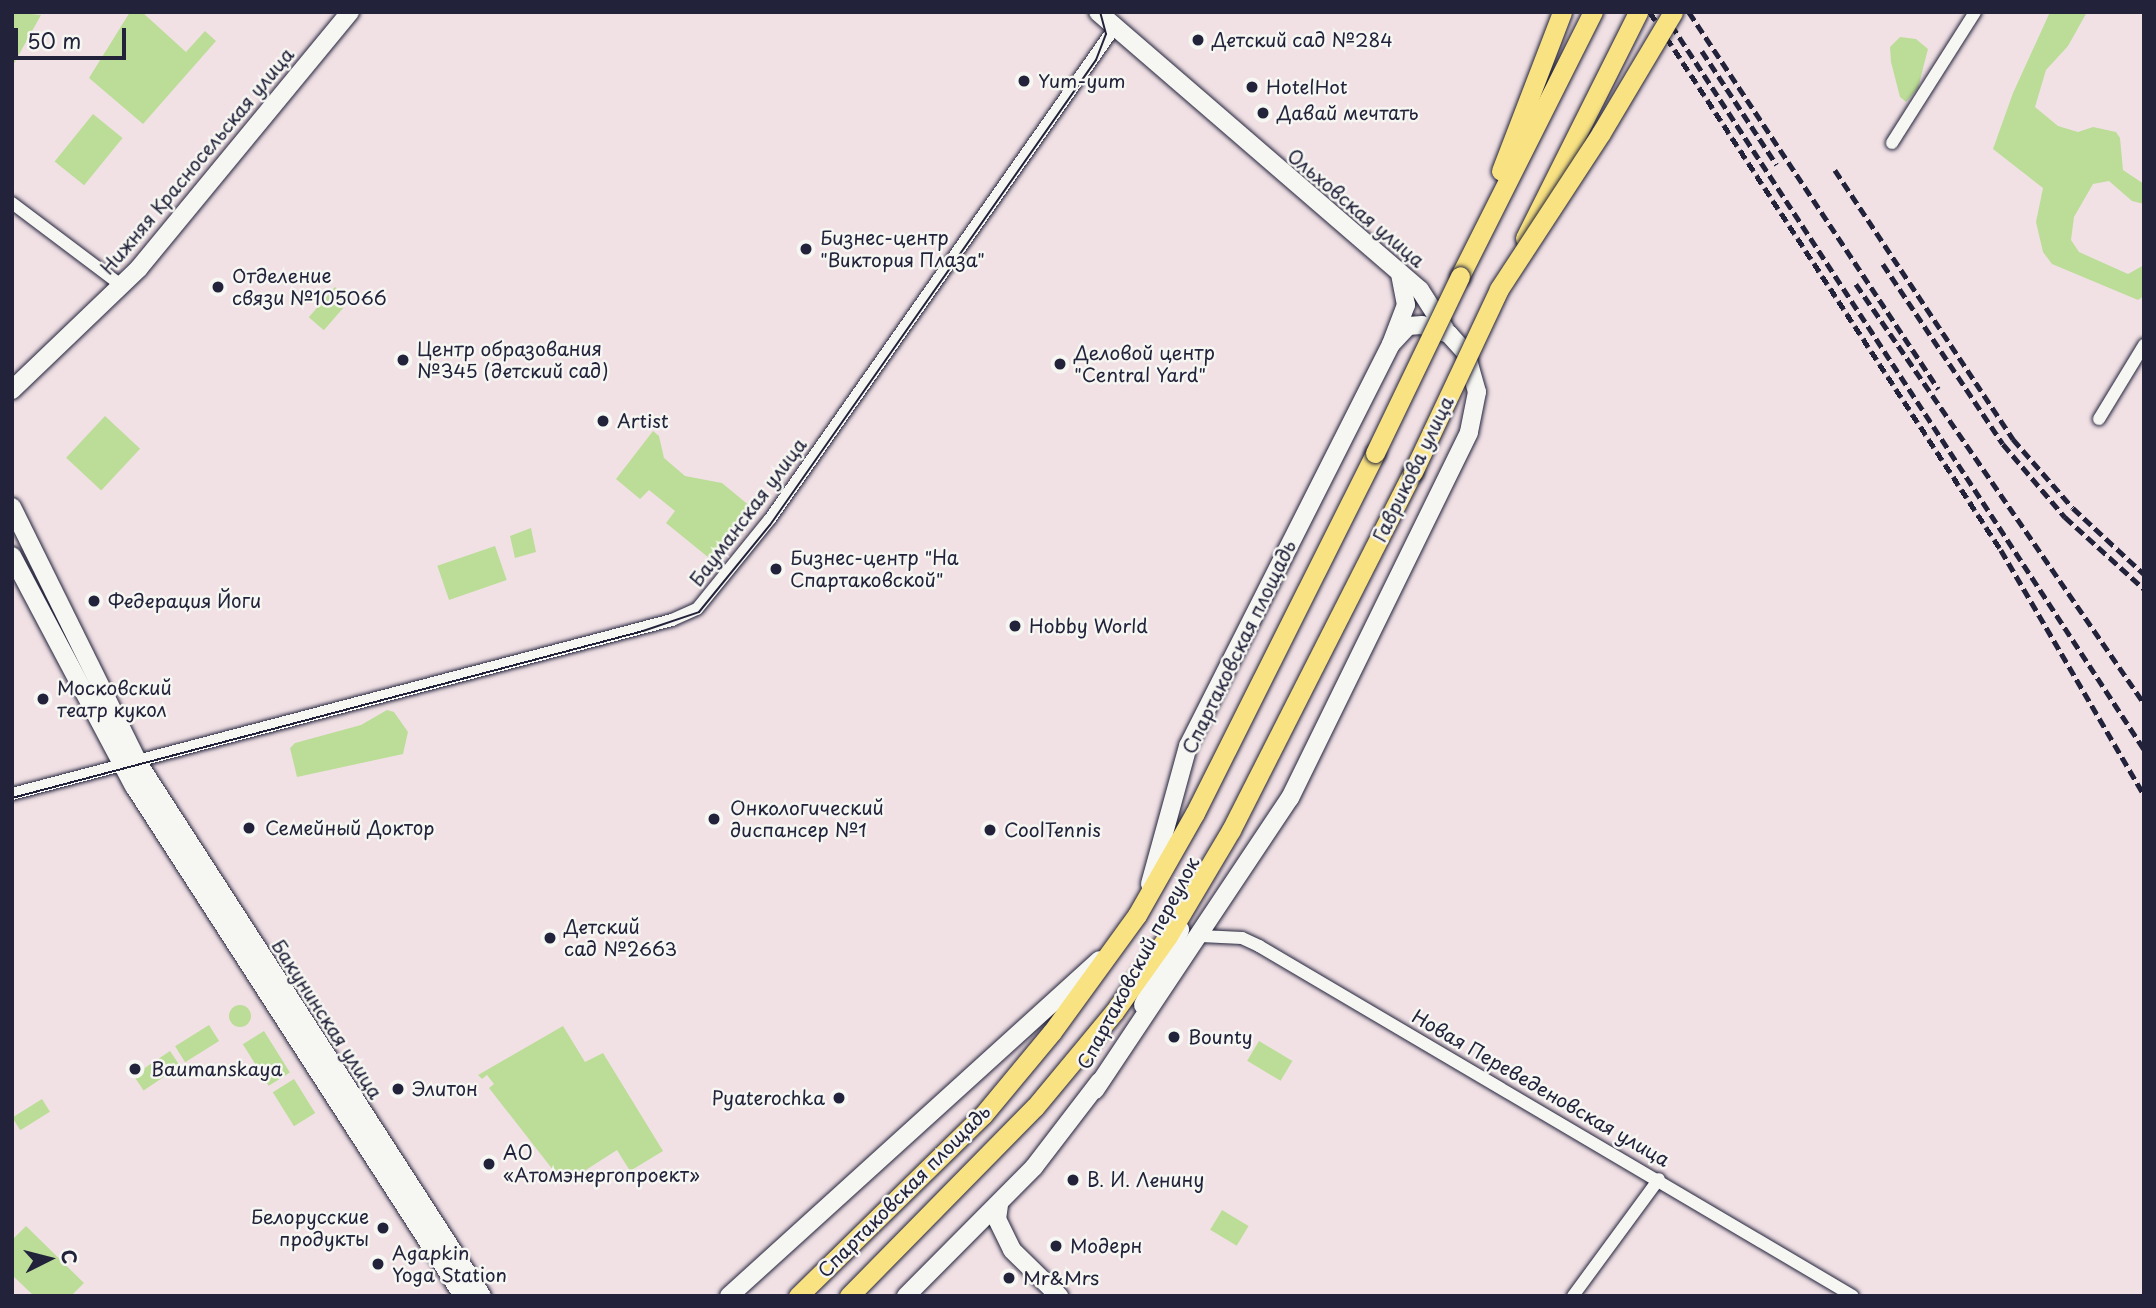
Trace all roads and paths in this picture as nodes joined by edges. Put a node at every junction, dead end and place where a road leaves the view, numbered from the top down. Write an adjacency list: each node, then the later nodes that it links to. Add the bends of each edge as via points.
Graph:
1 (349, 12): 13 (main road, Нижняя Красносельская улица)
2 (1098, 12): 8 (main road, Ольховская улица)
3 (1562, 12): 12 (main road)
4 (1593, 12): 12 (main road)
5 (1638, 12): 14 (main road, Гаврикова улица, bridge)
6 (1673, 12): 14 (main road, bridge)
7 (1975, 12): 9 (street)
8 (1115, 27): 11 (main road, Ольховская улица); 22 (street, Бауманская улица, via 790,491 706,601 672,620)
9 (1892, 144)
10 (12, 202): 13 (street)
11 (1400, 273): 15 (main road, Ольховская улица, via 1420,290); 16 (main road, Спартаковская площадь, via 1406,305)
12 (1460, 276): 25 (main road, bridge, via 1195,813)
13 (122, 286): 18 (main road, Нижняя Красносельская улица)
14 (1499, 289): 24 (main road, Гаврикова улица, bridge, via 1413,471)
15 (1449, 334): 16 (main road, Спартаковская площадь, via 1422,325 1408,326); 27 (main road, via 1466,354 1476,380 1469,432 1290,797)
16 (1391, 344): 25 (main road, Спартаковская площадь, via 1188,747)
17 (2144, 345): 19 (street)
18 (12, 390)
19 (2099, 419)
20 (12, 507): 22 (main road)
21 (12, 556): 22 (main road)
22 (131, 765): 23 (street, Бауманская улица); 34 (main road, Бакунинская улица); 35 (main road, Бакунинская улица)
23 (12, 794)
24 (1231, 830): 26 (main road, Гаврикова улица); 29 (main road, Спартаковский переулок)
25 (1147, 899): 28 (main road, Спартаковская площадь)
26 (1177, 920): 30 (main road, Спартаковская площадь, via 1114,1012)
27 (1196, 943): 29 (main road); 31 (main road); 32 (street, Новая Переведеновская улица, via 1242,938 1259,946)
28 (1115, 946): 36 (main road, Спартаковский переулок); 37 (main road, Спартаковская площадь, via 983,1115)
29 (1151, 989): 30 (main road); 31 (main road, Спартаковский переулок)
30 (1068, 1068): 38 (main road, Спартаковская площадь, via 925,1224)
31 (1095, 1090): 33 (main road, Спартаковский переулок)
32 (1659, 1178): 41 (street); 42 (street, Новая Переведеновская улица)
33 (999, 1205): 39 (main road, Спартаковский переулок); 40 (main road, via 997,1219 1012,1250)
34 (463, 1296)
35 (482, 1296)
36 (729, 1296)
37 (798, 1296)
38 (849, 1296)
39 (906, 1296)
40 (1059, 1296)
41 (1573, 1296)
42 (1853, 1296)

